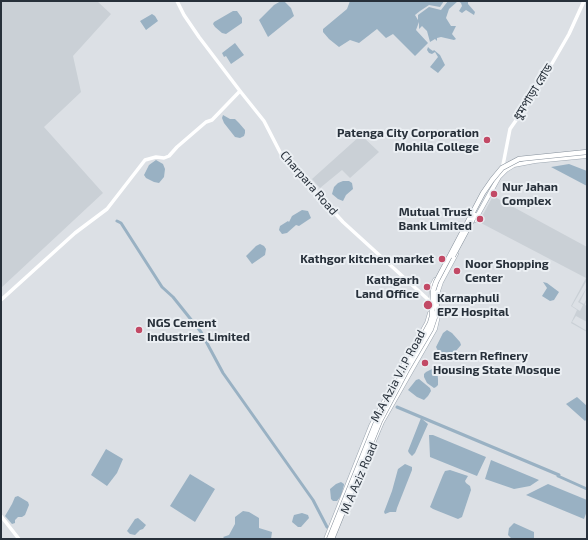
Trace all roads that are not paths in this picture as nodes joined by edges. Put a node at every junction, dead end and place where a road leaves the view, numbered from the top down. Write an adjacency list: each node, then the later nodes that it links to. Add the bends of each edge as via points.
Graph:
1 (177, 1): 3 (street, Charpara Road, via 196,33)
2 (584, 1): 5 (street, ধুমপাড়া রোড, via 569,34 535,93 510,128)
3 (240, 91): 6 (street, via 212,120 206,122 169,156 145,160 107,209 75,233); 7 (street, Charpara Road, via 264,121 281,154 343,222)
4 (587, 153): 5 (main road, M.A Azia V.I.P Road, via 536,160); 5 (highway, bridge, via 526,160); 5 (main road, M.A Azia V.I.P Road, via 519,158); 12 (highway, bridge, via 519,159 502,168 490,183 436,282 430,323 377,420)
5 (505, 168): 7 (main road, M.A Azia V.I.P Road, via 491,178 485,188 432,286); 8 (main road, M.A Azia V.I.P Road, via 444,277 438,291); 13 (highway, bridge, via 493,182 438,284 437,311 431,329 380,421)
6 (1, 300)
7 (431, 303): 8 (street, Charpara Road); 12 (main road, M.A Azia V.I.P Road, via 427,323 371,426)
8 (438, 306): 9 (main road, M.A Azia V.I.P Road)
9 (439, 311): 13 (main road, M A Aziz Road, via 434,329 382,422)
10 (1, 516): 11 (street)
11 (19, 539)
12 (327, 539)
13 (333, 539)

